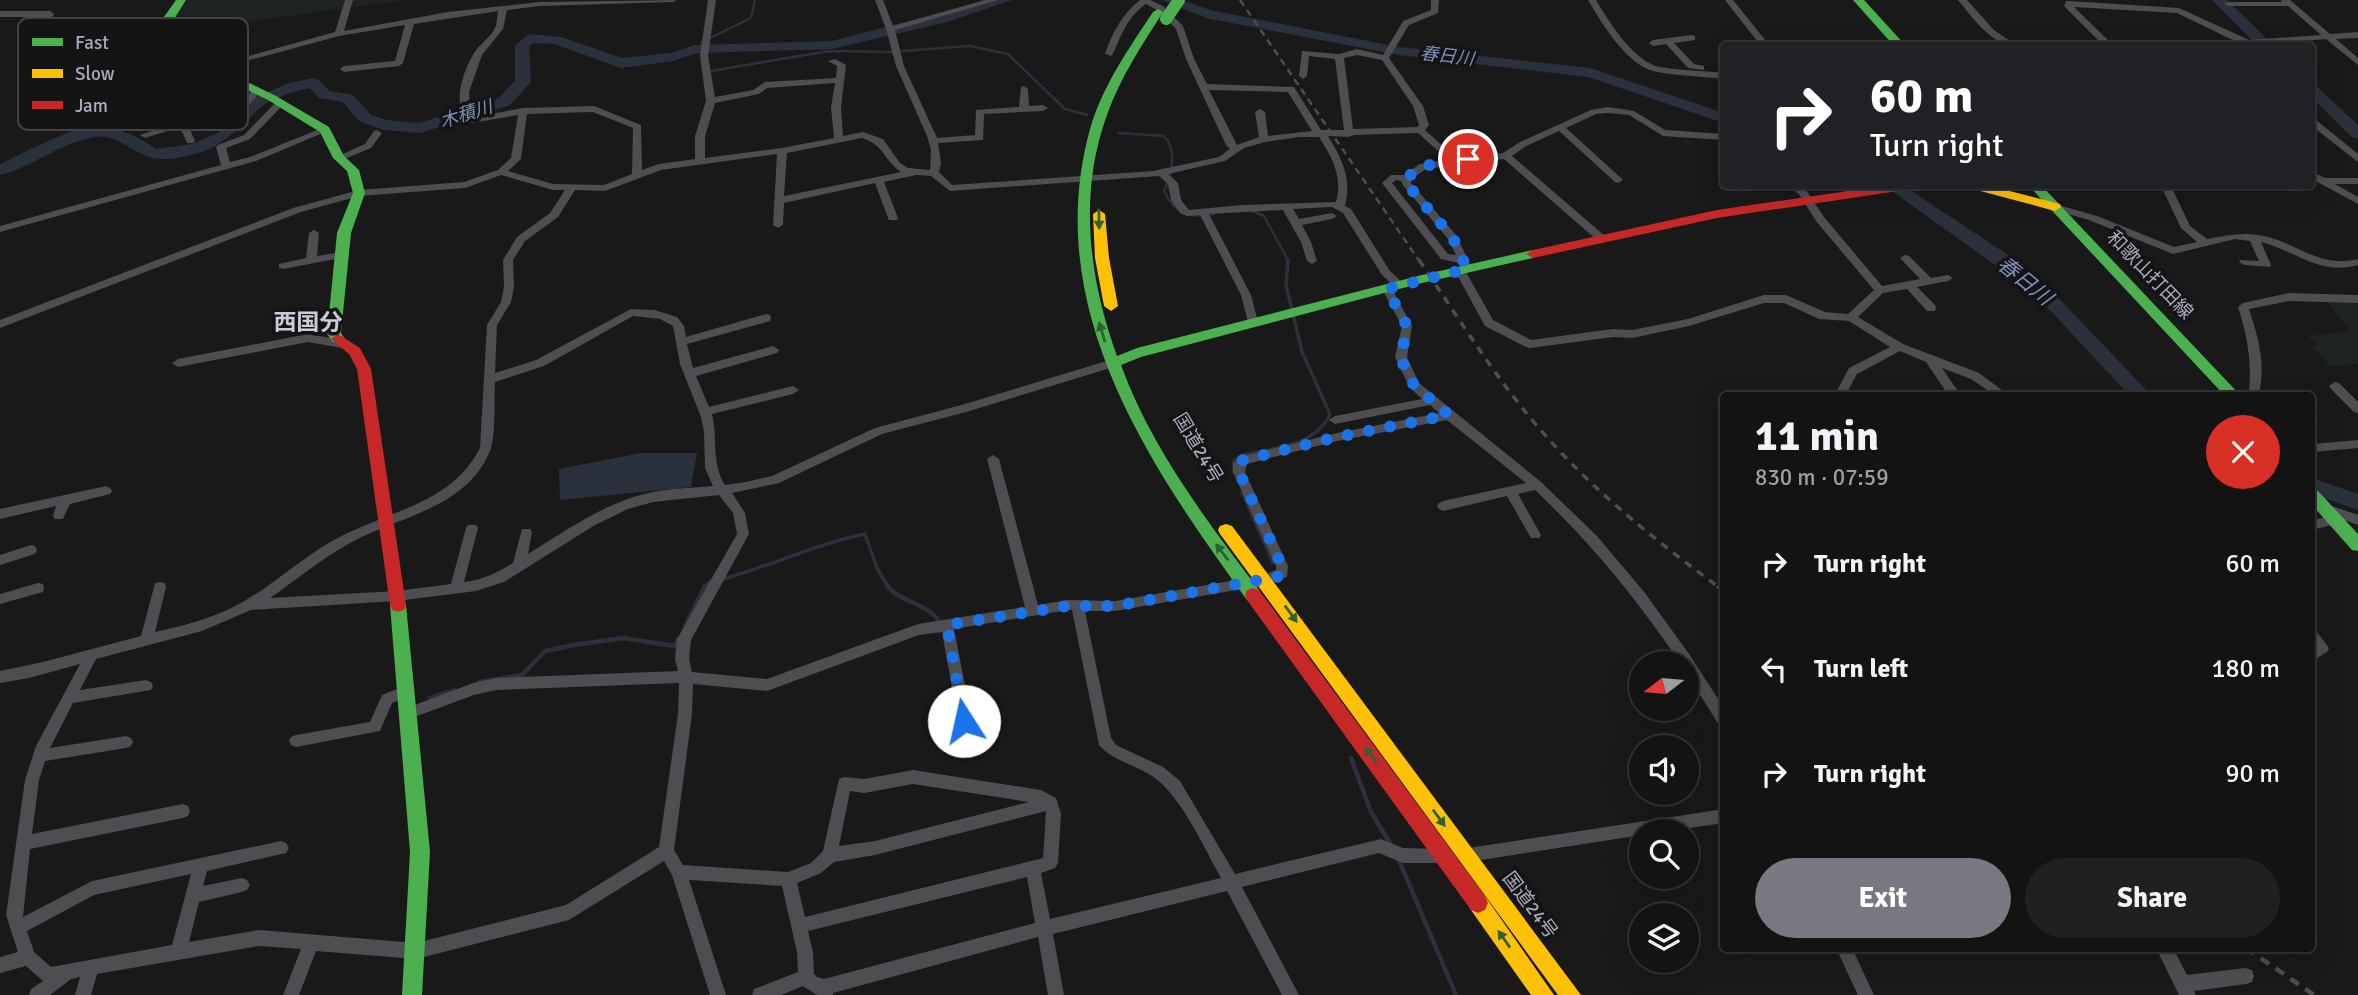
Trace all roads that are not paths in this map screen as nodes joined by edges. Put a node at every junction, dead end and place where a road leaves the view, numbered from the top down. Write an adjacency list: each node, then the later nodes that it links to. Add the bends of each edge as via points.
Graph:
1 (181, 0): 20 (main road)
2 (349, 0): 23 (street)
3 (673, 0): 17 (street)
4 (712, 0): 36 (street)
5 (879, 0): 22 (street)
6 (994, 0): 22 (street)
7 (1179, 0): 16 (main road, 国道24号, bridge)
8 (1434, 0): 26 (street, via 1435,11 1411,18)
9 (1592, 0): 45 (street, via 1610,31 1644,64)
10 (1729, 0): 29 (street)
11 (1858, 0): 30 (main road)
12 (1962, 0): 31 (street)
13 (2068, 2): 32 (street); 33 (street, via 2179,11)
14 (2287, 2): 15 (street); 24 (street)
15 (2228, 4)
16 (1156, 6): 37 (street, via 1136,6); 48 (street, via 1180,28); 86 (main road, 国道24号)
17 (503, 9): 21 (street); 55 (street, via 499,29 478,54 464,92 468,114 479,119)
18 (0, 14): 19 (street, via 50,14)
19 (48, 18)
20 (168, 18)
21 (410, 21): 23 (street); 43 (street, via 399,63)
22 (891, 32): 71 (street)
23 (339, 34): 40 (street)
24 (2327, 35): 25 (street); 34 (street); 42 (street)
25 (2358, 35)
26 (1397, 37): 39 (street)
27 (1692, 38): 28 (street)
28 (1668, 41): 35 (street); 45 (street, via 1684,53 1691,66)
29 (1763, 42)
30 (1897, 42)
31 (2007, 42)
32 (2106, 42)
33 (2244, 42)
34 (2266, 42)
35 (1653, 43)
36 (707, 50): 51 (street)
37 (1109, 54)
38 (1339, 57): 39 (street, via 1352,52); 44 (street, via 1305,53); 65 (street)
39 (1386, 57): 62 (street, via 1418,106 1424,125)
40 (248, 58)
41 (832, 61): 46 (street, via 842,65)
42 (2358, 62)
43 (344, 69)
44 (1303, 76)
45 (1720, 76)
46 (839, 80): 51 (street, via 765,85 756,92); 68 (street)
47 (248, 87): 50 (main road)
48 (1205, 87): 64 (street, via 1291,89); 72 (street)
49 (1024, 89): 54 (street)
50 (267, 96): 52 (street); 61 (main road); 79 (street, via 247,136 222,147)
51 (711, 102): 78 (street, via 700,136)
52 (248, 103)
53 (1043, 108): 54 (street)
54 (1024, 109): 71 (street, via 979,112 980,138)
55 (523, 111): 80 (street, via 520,149); 84 (street, via 594,109 638,127)
56 (1260, 112): 69 (street)
57 (2315, 124): 76 (street)
58 (1562, 129): 67 (street, via 1608,110 1630,113 1663,133); 74 (street); 88 (street)
59 (162, 130): 66 (street)
60 (185, 130): 70 (street)
61 (325, 130): 75 (main road); 79 (street)
62 (1420, 130): 65 (street); 77 (street)
63 (377, 133): 75 (street, via 368,146)
64 (1320, 134): 65 (street); 69 (street); 103 (street, via 1338,160 1346,188)
65 (1349, 134)
66 (145, 135)
67 (1720, 137)
68 (839, 138): 73 (street); 81 (street, via 871,136 897,165)
69 (1264, 139): 72 (street)
70 (190, 141)
71 (932, 141): 82 (street)
72 (1236, 149): 83 (street, via 1222,159)
73 (782, 151): 78 (street); 99 (street)
74 (1506, 156): 77 (street); 113 (street)
75 (339, 158): 98 (main road, via 354,170)
76 (2358, 159)
77 (1453, 160): 87 (street, via 1423,166)
78 (700, 162): 84 (street, via 659,167)
79 (226, 166): 110 (street)
80 (502, 172): 92 (street); 98 (street, via 465,185)
81 (916, 172): 82 (street); 91 (street)
82 (934, 173): 86 (street, via 950,188)
83 (1170, 174): 86 (street); 105 (street, via 1181,209)
84 (637, 176): 92 (street, via 605,188)
85 (2315, 177): 89 (street)
86 (1092, 178): 138 (main road, 国道24号)
87 (1406, 178): 122 (street, via 1453,238); 122 (street, via 1394,177 1387,183 1445,257)
88 (1618, 180)
89 (2323, 181): 90 (street); 101 (street)
90 (2358, 181)
91 (880, 182): 99 (street); 107 (street)
92 (571, 189): 143 (street, via 554,215 520,239 508,260 506,302 492,325)
93 (1796, 189): 100 (street)
94 (1884, 189): 100 (main road)
95 (1988, 189): 104 (main road)
96 (2038, 189): 104 (main road, 和歌山打田線)
97 (2167, 189): 114 (street, via 2186,228)
98 (359, 193): 115 (main road, via 349,213); 133 (street, via 255,224 184,256)
99 (782, 200): 109 (street)
100 (1809, 201): 113 (main road, via 1717,214); 127 (street)
101 (2358, 201)
102 (1287, 207): 103 (street); 105 (street, via 1246,206); 108 (street)
103 (1340, 207): 126 (street, via 1347,211)
104 (2055, 207): 114 (street, via 2173,251); 149 (main road, 和歌山打田線)
105 (1204, 214): 132 (street, via 1246,295)
106 (1332, 216): 108 (street)
107 (893, 218)
108 (1295, 223): 118 (street)
109 (778, 225)
110 (0, 229)
111 (314, 233): 117 (street)
112 (2254, 238): 114 (street, via 2235,236); 119 (street, via 2266,265); 120 (street, via 2317,262 2343,266)
113 (1602, 239): 122 (main road)
114 (2204, 242)
115 (342, 255): 117 (street); 135 (main road, via 334,334)
116 (1905, 258): 124 (street)
117 (311, 261): 121 (street)
118 (1312, 261)
119 (2244, 262)
120 (2358, 262)
121 (283, 266)
122 (1463, 267): 126 (main road); 131 (street, via 1489,323 1530,344 1632,334 1776,297 1823,316)
123 (1948, 278): 124 (street)
124 (1927, 280): 125 (street)
125 (1908, 284): 127 (street); 129 (street)
126 (1393, 287): 132 (main road); 152 (street, via 1407,326 1401,357 1414,385)
127 (1880, 290): 131 (street)
128 (2358, 299): 150 (street, via 2289,298 2243,307 2255,342)
129 (1931, 308)
130 (766, 318): 134 (street)
131 (1851, 318): 136 (street)
132 (1253, 322): 138 (main road)
133 (0, 324)
134 (680, 342): 141 (street); 143 (street, via 675,320 638,312 540,363)
135 (342, 344): 140 (street, via 308,338); 170 (main road, via 355,351 364,369)
136 (1899, 347): 139 (street); 146 (street, via 1853,371)
137 (773, 350): 141 (street)
138 (1120, 360): 142 (main road, 国道24号); 161 (street, via 879,430 775,480); 179 (main road, 国道24号, one-way to 138, via 1162,464)
139 (1931, 360): 147 (street); 148 (street, via 1975,376)
140 (178, 363)
141 (691, 373): 154 (street)
142 (1136, 376)
143 (490, 379): 170 (street, via 489,431 480,465 452,491)
144 (2335, 386): 153 (street)
145 (793, 390): 154 (street)
146 (1841, 392)
147 (1953, 392)
148 (1999, 392)
149 (2230, 392)
150 (2254, 392)
151 (1144, 393): 178 (main road, 国道24号, via 1217,519)
152 (1431, 401): 155 (street); 156 (street)
153 (2358, 409)
154 (705, 412): 161 (street, via 713,473)
155 (1449, 415): 160 (street); 178 (street, via 1243,460 1239,472 1282,566 1282,573)
156 (1335, 420)
157 (2358, 444): 158 (street)
158 (2315, 448)
159 (993, 459): 187 (street)
160 (1537, 485): 163 (street); 199 (street, via 1616,569 1677,647)
161 (720, 488): 177 (street, via 653,497 624,506); 194 (street, via 737,505 743,534 684,639)
162 (106, 491): 164 (street)
163 (1510, 491): 165 (street); 173 (street)
164 (65, 500): 167 (street); 168 (street)
165 (1443, 506)
166 (2321, 507): 169 (street); 174 (main road)
167 (0, 514)
168 (59, 516)
169 (2358, 520)
170 (386, 521): 183 (main road); 185 (street, via 330,548)
171 (472, 528): 182 (street)
172 (526, 532): 177 (street)
173 (1535, 535)
174 (2358, 545)
175 (31, 550): 176 (street)
176 (0, 560)
177 (519, 566): 182 (street, via 499,578)
178 (1265, 580): 179 (street); 212 (main road, 国道24号, one-way to 212)
179 (1246, 584): 186 (street, via 1115,606); 211 (main road, 国道24号, one-way to 179)
180 (38, 587): 184 (street)
181 (160, 587): 189 (street)
182 (456, 589): 183 (street)
183 (397, 596): 185 (street); 196 (main road)
184 (0, 599)
185 (249, 604): 189 (street, via 203,625)
186 (1078, 606): 187 (street); 217 (street, via 1104,741 1175,786)
187 (1033, 611): 188 (street)
188 (947, 625): 194 (street, via 892,639 767,685); 200 (street)
189 (147, 639): 192 (street)
190 (2315, 640): 191 (street, via 2322,648)
191 (2315, 653)
192 (92, 654): 193 (street); 197 (street)
193 (0, 677)
194 (686, 677): 198 (street, via 496,684); 209 (street)
195 (146, 687): 197 (street)
196 (407, 691): 198 (main road); 201 (street, via 387,699 375,727)
197 (69, 698): 203 (street)
198 (409, 713): 225 (main road, via 420,852)
199 (1720, 715)
200 (964, 721)
201 (296, 741)
202 (126, 742): 203 (street)
203 (39, 756): 207 (street)
204 (1051, 803): 210 (street); 210 (street, via 1010,790 913,777 864,786 844,784); 214 (street, via 1050,863)
205 (183, 811): 207 (street)
206 (1720, 817): 212 (street)
207 (23, 843): 221 (street, via 14,915)
208 (281, 848): 213 (street)
209 (666, 851): 215 (street); 225 (street, via 569,912)
210 (830, 855): 216 (street, via 816,868)
211 (1444, 855): 212 (street); 217 (street, via 1396,854 1381,846); 244 (main road, 国道24号, one-way to 211)
212 (1467, 855): 245 (main road, 国道24号)
213 (201, 865): 219 (street); 221 (street, via 92,888)
214 (1032, 868): 220 (street); 222 (street)
215 (679, 872): 216 (street); 241 (street)
216 (788, 879): 220 (street)
217 (1230, 884): 222 (street); 243 (street)
218 (242, 885): 219 (street)
219 (193, 896): 224 (street)
220 (798, 926): 233 (street)
221 (18, 928): 228 (street)
222 (1044, 928): 235 (street); 236 (street)
223 (312, 941): 224 (street, via 259,939); 225 (street); 239 (street)
224 (179, 950): 230 (street)
225 (416, 951): 240 (main road)
226 (1846, 952): 246 (street)
227 (2166, 952): 234 (street)
228 (28, 957): 229 (street); 231 (street, via 48,975)
229 (0, 965)
230 (90, 969): 231 (street); 238 (street)
231 (66, 974): 237 (street)
232 (2246, 976): 234 (street)
233 (806, 977): 235 (street); 242 (street)
234 (2186, 990)
235 (825, 991)
236 (1053, 994)
237 (37, 995)
238 (83, 995)
239 (291, 995)
240 (412, 995)
241 (718, 995)
242 (760, 995)
243 (1291, 995)
244 (1544, 995)
245 (1571, 995)
246 (1866, 995)

